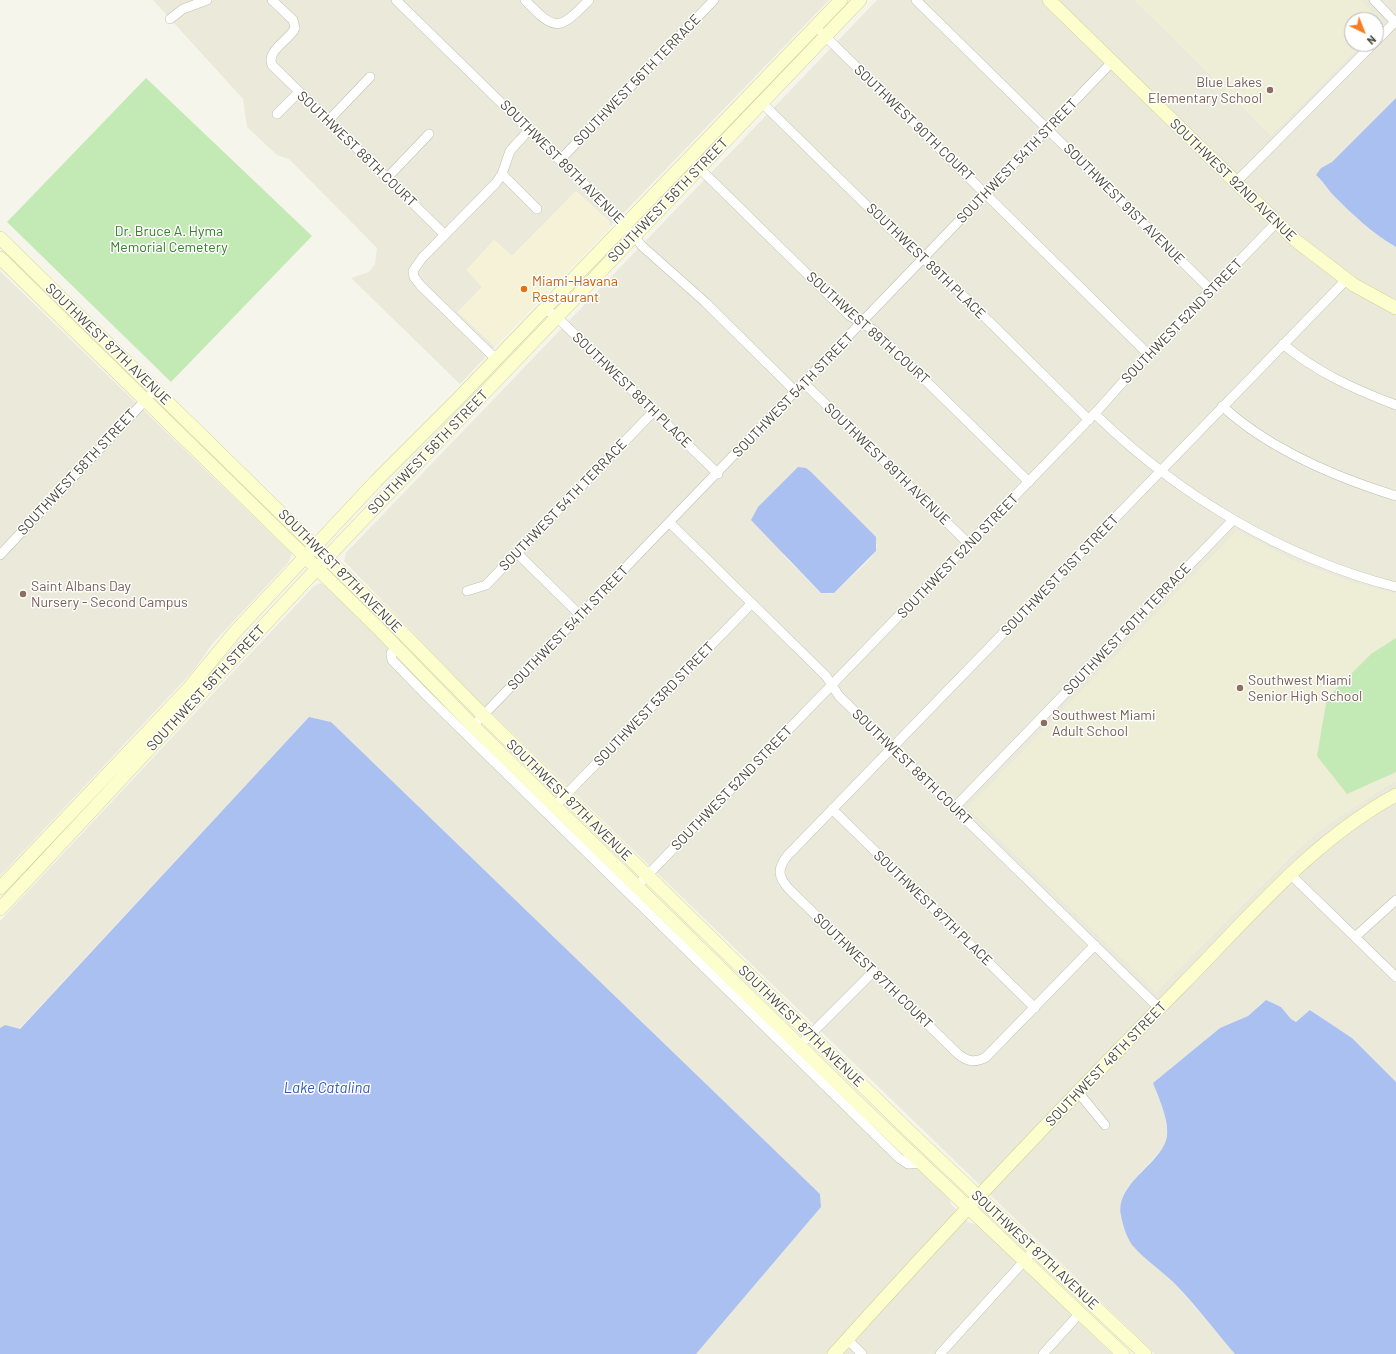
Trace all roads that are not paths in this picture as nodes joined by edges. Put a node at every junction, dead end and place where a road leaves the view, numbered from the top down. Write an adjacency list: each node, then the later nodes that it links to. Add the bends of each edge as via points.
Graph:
1 (207, 0): 12 (street, via 183,9)
2 (272, 0): 20 (street, SOUTHWEST 88TH COURT, via 292,20 295,28 274,52 270,61)
3 (396, 0): 25 (street, SOUTHWEST 89TH AVENUE)
4 (525, 0): 5 (street, via 546,21 559,24 568,20)
5 (589, 0)
6 (714, 0): 28 (street, SOUTHWEST 56TH TERRACE)
7 (841, 0): 14 (main road, SOUTHWEST 56TH STREET)
8 (860, 0): 16 (main road, SOUTHWEST 56TH STREET)
9 (916, 0): 24 (street, SOUTHWEST 91ST AVENUE)
10 (1049, 0): 18 (main road, SOUTHWEST 92ND AVENUE)
11 (1374, 0): 13 (street)
12 (170, 19)
13 (1396, 22): 15 (street)
14 (816, 26): 16 (street, SOUTHWEST 90TH COURT); 27 (main road, SOUTHWEST 56TH STREET)
15 (1384, 33)
16 (825, 36): 21 (main road, SOUTHWEST 56TH STREET); 33 (street, SOUTHWEST 90TH COURT)
17 (1365, 52): 32 (street)
18 (1112, 62): 24 (street, SOUTHWEST 54TH STREET); 32 (main road, SOUTHWEST 92ND AVENUE)
19 (370, 77): 23 (street)
20 (299, 92): 22 (street); 23 (street, SOUTHWEST 88TH COURT)
21 (762, 103): 29 (main road, SOUTHWEST 56TH STREET); 41 (street, SOUTHWEST 89TH PLACE)
22 (277, 114)
23 (328, 121): 31 (street, SOUTHWEST 88TH COURT)
24 (1048, 129): 33 (street, SOUTHWEST 54TH STREET); 44 (street, SOUTHWEST 91ST AVENUE)
25 (529, 130): 28 (street, SOUTHWEST 89TH AVENUE); 30 (street, via 510,151)
26 (429, 134): 31 (street)
27 (689, 158): 29 (street, SOUTHWEST 89TH COURT); 36 (main road, SOUTHWEST 56TH STREET)
28 (560, 160): 36 (street, SOUTHWEST 89TH AVENUE)
29 (699, 168): 38 (main road, SOUTHWEST 56TH STREET); 50 (street, SOUTHWEST 89TH COURT, via 850,316)
30 (502, 174): 34 (street); 37 (street)
31 (387, 178): 37 (street, SOUTHWEST 88TH COURT)
32 (1235, 183): 35 (main road, SOUTHWEST 92ND AVENUE)
33 (985, 193): 41 (street, SOUTHWEST 54TH STREET); 52 (street, SOUTHWEST 90TH COURT)
34 (537, 209)
35 (1276, 223): 43 (main road, SOUTHWEST 92ND AVENUE, via 1307,251); 44 (street, SOUTHWEST 52ND STREET)
36 (625, 225): 38 (street, SOUTHWEST 89TH AVENUE); 46 (main road, SOUTHWEST 56TH STREET)
37 (445, 235): 53 (street, via 422,258 413,271 414,277)
38 (634, 237): 48 (main road, SOUTHWEST 56TH STREET); 56 (street, SOUTHWEST 89TH AVENUE, via 705,302)
39 (0, 238): 40 (main road, SOUTHWEST 87TH AVENUE)
40 (16, 254): 42 (main road); 45 (main road, SOUTHWEST 87TH AVENUE)
41 (923, 258): 50 (street, SOUTHWEST 54TH STREET); 61 (street, SOUTHWEST 89TH PLACE)
42 (3, 261): 49 (main road, SOUTHWEST 87TH AVENUE)
43 (1346, 280): 47 (main road, SOUTHWEST 92ND AVENUE); 51 (street, SOUTHWEST 51ST STREET)
44 (1211, 290): 52 (street, SOUTHWEST 52ND STREET)
45 (71, 308): 49 (main road); 55 (main road, SOUTHWEST 87TH AVENUE)
46 (546, 308): 48 (street, SOUTHWEST 88TH PLACE); 53 (main road, SOUTHWEST 56TH STREET)
47 (1396, 308)
48 (556, 317): 60 (street, SOUTHWEST 88TH PLACE); 73 (main road, SOUTHWEST 56TH STREET)
49 (61, 319): 57 (main road, SOUTHWEST 87TH AVENUE)
50 (862, 323): 54 (street, SOUTHWEST 54TH STREET); 64 (street, SOUTHWEST 89TH COURT, via 880,336)
51 (1283, 344): 58 (street, via 1302,359 1349,386); 59 (street, SOUTHWEST 51ST STREET)
52 (1149, 354): 61 (street, SOUTHWEST 52ND STREET)
53 (496, 360): 69 (main road, SOUTHWEST 56TH STREET, via 376,481)
54 (804, 383): 56 (street, SOUTHWEST 54TH STREET); 68 (street, SOUTHWEST 89TH AVENUE)
55 (155, 390): 57 (street, SOUTHWEST 58TH STREET); 69 (main road, SOUTHWEST 87TH AVENUE)
56 (796, 392): 63 (street, SOUTHWEST 54TH STREET)
57 (145, 400): 71 (street, SOUTHWEST 58TH STREET); 72 (main road, SOUTHWEST 87TH AVENUE)
58 (1396, 405)
59 (1222, 406): 62 (street, SOUTHWEST 51ST STREET); 65 (street, via 1241,422 1291,453 1342,477)
60 (654, 412): 63 (street, SOUTHWEST 88TH PLACE); 70 (street, SOUTHWEST 54TH TERRACE)
61 (1092, 417): 62 (street, SOUTHWEST 89TH PLACE); 64 (street, SOUTHWEST 52ND STREET)
62 (1161, 471): 66 (street, SOUTHWEST 89TH PLACE); 84 (street, SOUTHWEST 51ST STREET)
63 (718, 474): 67 (street, SOUTHWEST 54TH STREET)
64 (1029, 482): 68 (street, SOUTHWEST 52ND STREET)
65 (1396, 496)
66 (1233, 520): 75 (street, SOUTHWEST 89TH PLACE, via 1336,568); 90 (street, SOUTHWEST 50TH TERRACE)
67 (670, 523): 77 (street, SOUTHWEST 88TH COURT); 78 (street, SOUTHWEST 54TH STREET)
68 (969, 544): 81 (street, SOUTHWEST 52ND STREET)
69 (315, 547): 72 (main road, SOUTHWEST 56TH STREET); 73 (main road, SOUTHWEST 87TH AVENUE)
70 (517, 553): 76 (street, SOUTHWEST 54TH TERRACE, via 486,585); 78 (street)
71 (0, 555)
72 (305, 557): 74 (main road, SOUTHWEST 87TH AVENUE); 85 (main road, SOUTHWEST 56TH STREET, via 235,632 202,674)
73 (327, 558): 74 (main road, SOUTHWEST 56TH STREET); 80 (main road, SOUTHWEST 87TH AVENUE)
74 (317, 568): 79 (main road, SOUTHWEST 87TH AVENUE); 86 (main road, SOUTHWEST 56TH STREET)
75 (1396, 587)
76 (467, 591)
77 (752, 602): 81 (street, SOUTHWEST 88TH COURT); 88 (street, SOUTHWEST 53RD STREET)
78 (581, 616): 82 (street, SOUTHWEST 54TH STREET)
79 (396, 646): 80 (main road, via 402,644); 83 (main road, SOUTHWEST 87TH AVENUE); 102 (street, SOUTHWEST 87TH AVENUE, via 391,656 394,663)
80 (417, 648): 82 (main road, SOUTHWEST 87TH AVENUE)
81 (832, 685): 84 (street, SOUTHWEST 88TH COURT, via 839,696); 94 (street, SOUTHWEST 52ND STREET)
82 (484, 716): 83 (street, SOUTHWEST 54TH STREET); 88 (main road, SOUTHWEST 87TH AVENUE)
83 (473, 726): 89 (main road, SOUTHWEST 87TH AVENUE)
84 (893, 748): 90 (street, SOUTHWEST 88TH COURT); 91 (street, SOUTHWEST 51ST STREET)
85 (123, 758): 86 (main road); 96 (main road, SOUTHWEST 56TH STREET)
86 (133, 767): 98 (main road, SOUTHWEST 56TH STREET)
87 (1396, 795): 93 (main road, SOUTHWEST 48TH STREET, via 1340,830)
88 (565, 796): 89 (street, SOUTHWEST 53RD STREET); 94 (main road, SOUTHWEST 87TH AVENUE)
89 (555, 806): 95 (main road, SOUTHWEST 87TH AVENUE)
90 (954, 808): 100 (street, SOUTHWEST 88TH COURT)
91 (832, 809): 92 (street, SOUTHWEST 51ST STREET, via 787,856); 105 (street, SOUTHWEST 87TH PLACE)
92 (779, 872): 103 (street, SOUTHWEST 87TH COURT, via 789,889)
93 (1291, 875): 99 (street); 106 (main road, SOUTHWEST 48TH STREET)
94 (647, 876): 95 (street, SOUTHWEST 52ND STREET); 101 (main road, SOUTHWEST 87TH AVENUE)
95 (637, 886): 102 (main road, SOUTHWEST 87TH AVENUE)
96 (0, 888)
97 (1396, 900): 99 (street)
98 (0, 907)
99 (1355, 937): 104 (street)
100 (1095, 945): 105 (street); 106 (street, SOUTHWEST 88TH COURT)
101 (725, 953): 102 (main road); 107 (main road, SOUTHWEST 87TH AVENUE)
102 (711, 967): 108 (main road, SOUTHWEST 87TH AVENUE); 111 (street, SOUTHWEST 87TH AVENUE, via 899,1158 908,1164)
103 (874, 971): 105 (street, SOUTHWEST 87TH COURT, via 958,1054 969,1061 974,1062 986,1057); 107 (street)
104 (1396, 977)
105 (1035, 1008)
106 (1159, 1008): 109 (main road, SOUTHWEST 48TH STREET)
107 (810, 1035): 108 (street); 112 (main road, SOUTHWEST 87TH AVENUE)
108 (800, 1045): 111 (main road, SOUTHWEST 87TH AVENUE)
109 (1078, 1092): 110 (street); 112 (main road, SOUTHWEST 48TH STREET)
110 (1105, 1125)
111 (921, 1162): 113 (main road, SOUTHWEST 87TH AVENUE)
112 (978, 1197): 113 (main road, SOUTHWEST 48TH STREET); 114 (main road, SOUTHWEST 87TH AVENUE)
113 (968, 1207): 115 (main road, SOUTHWEST 87TH AVENUE); 118 (main road, SOUTHWEST 48TH STREET)
114 (1035, 1249): 115 (street); 116 (main road, SOUTHWEST 87TH AVENUE)
115 (1025, 1260): 117 (main road, SOUTHWEST 87TH AVENUE); 121 (street)
116 (1091, 1302): 117 (main road); 124 (main road, SOUTHWEST 87TH AVENUE)
117 (1080, 1313): 122 (street); 123 (main road, SOUTHWEST 87TH AVENUE)
118 (847, 1339): 119 (main road, SOUTHWEST 48TH STREET); 120 (street)
119 (834, 1354)
120 (862, 1354)
121 (940, 1354)
122 (1043, 1354)
123 (1123, 1354)
124 (1145, 1354)

